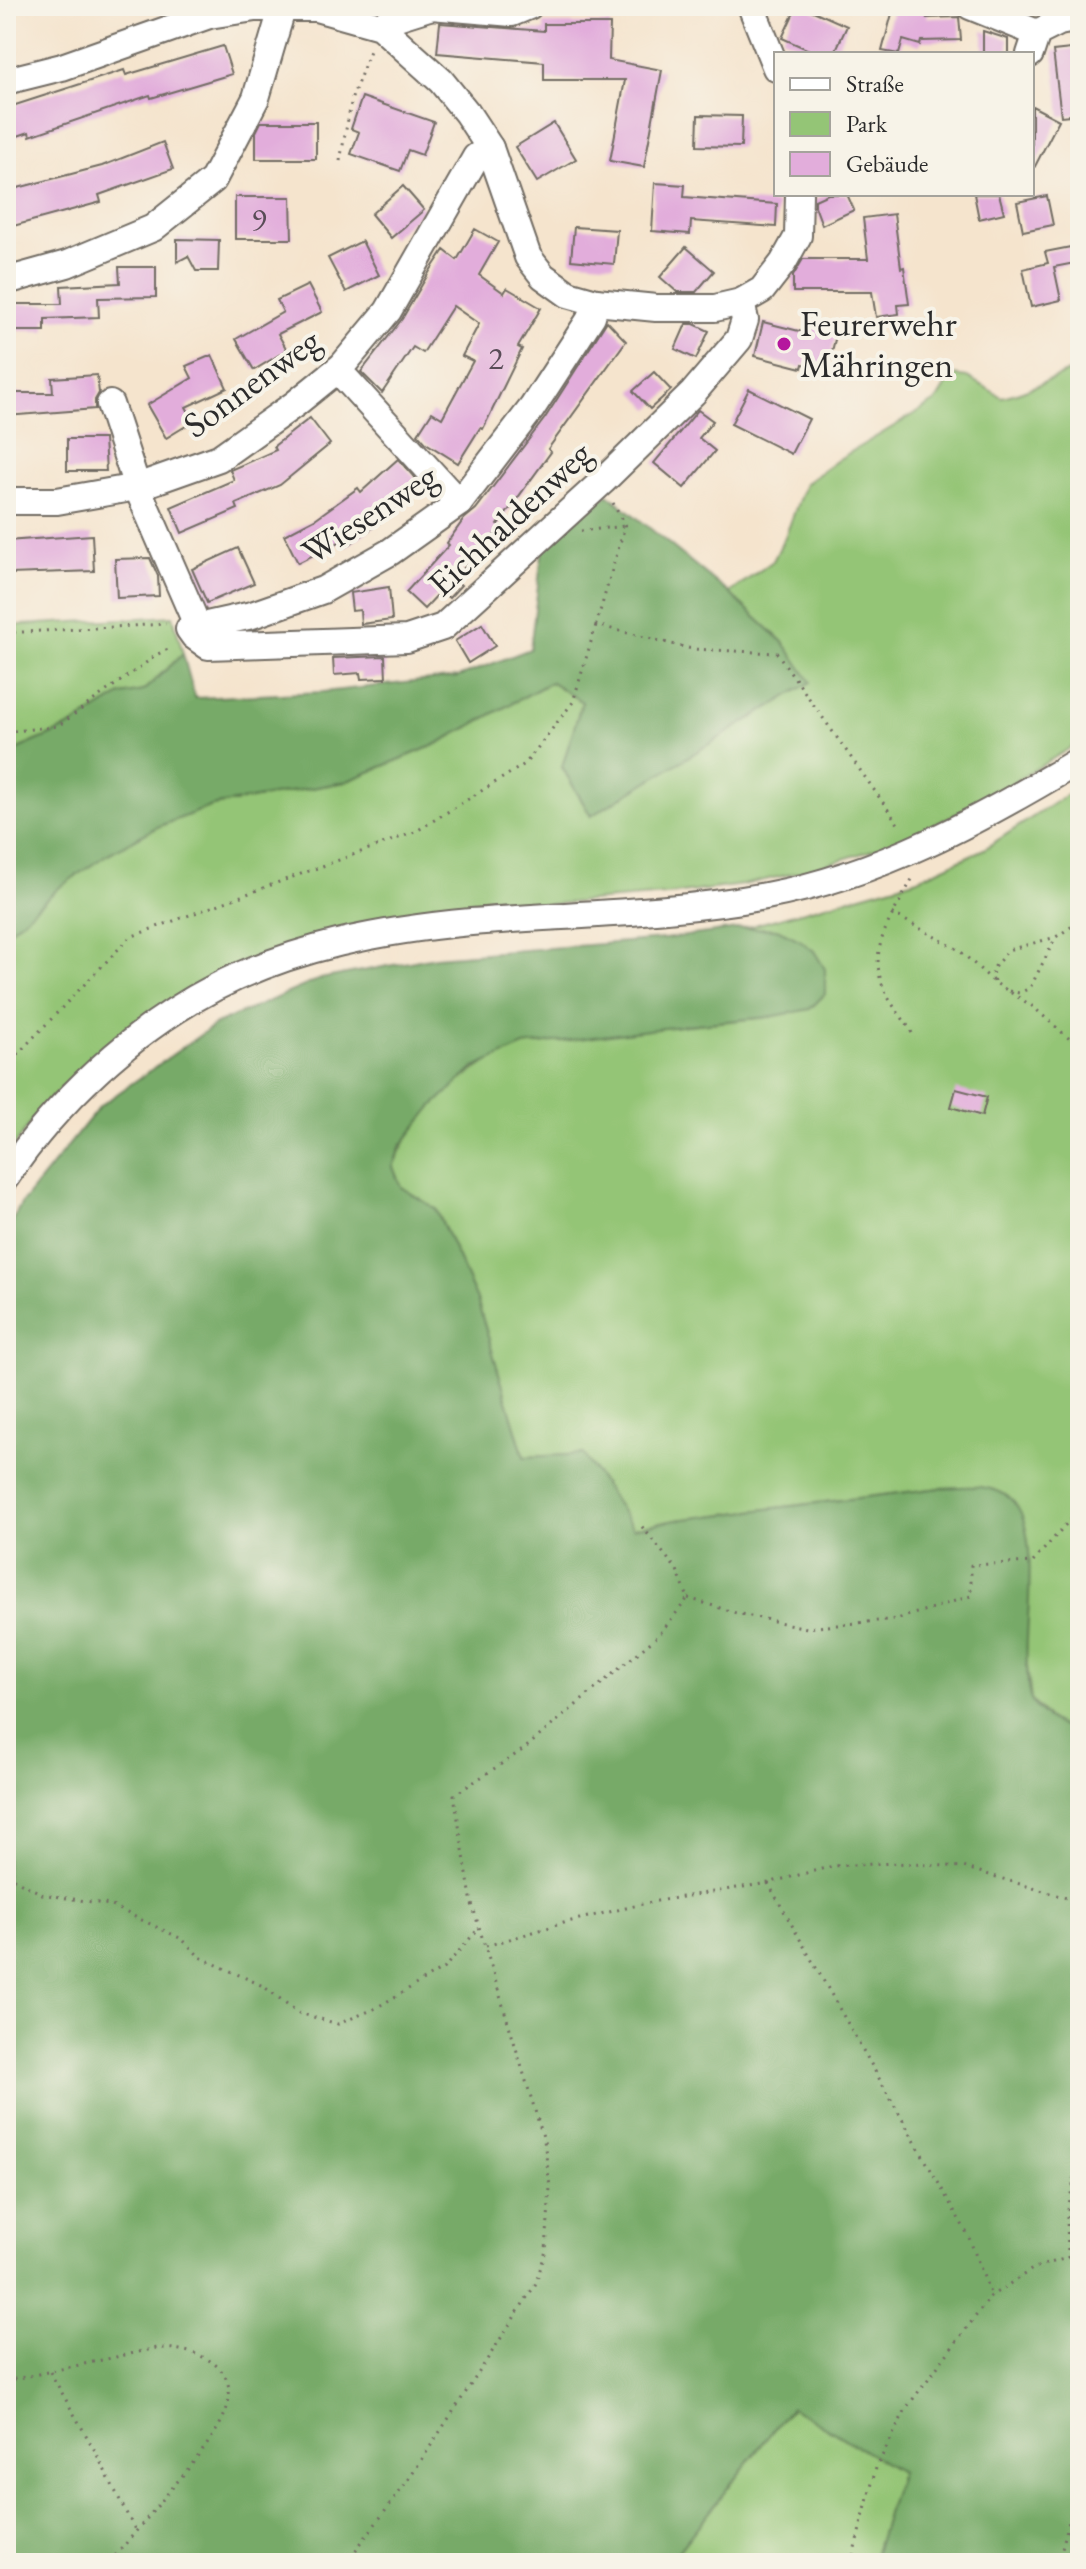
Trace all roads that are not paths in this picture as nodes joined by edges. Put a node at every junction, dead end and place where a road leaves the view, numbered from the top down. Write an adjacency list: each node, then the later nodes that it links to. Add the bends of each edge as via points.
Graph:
1 (283, 6): 5 (street); 8 (street, via 316,8); 12 (street)
2 (432, 6): 3 (street, via 512,13); 8 (street)
3 (529, 6)
4 (970, 6): 9 (street)
5 (255, 7): 11 (street, via 209,15 62,67); 12 (street)
6 (754, 7): 10 (street)
7 (1080, 18): 9 (street, via 1059,22)
8 (380, 26): 13 (street, via 441,81)
9 (1034, 44)
10 (774, 62)
11 (6, 81)
12 (256, 98): 15 (street, via 213,180 153,228 67,264)
13 (490, 148): 16 (street, via 528,257 568,294); 20 (street, Sonnenweg, via 476,157 388,311 331,377 219,458)
14 (799, 196): 17 (street, via 798,236 762,290)
15 (6, 281)
16 (596, 302): 17 (street, via 715,308); 22 (street, Wiesenweg, via 532,408)
17 (741, 302): 23 (street, Eichhaldenweg, via 745,320 739,339 693,393 443,627 407,639 208,646)
18 (347, 380): 22 (street)
19 (110, 404): 20 (street)
20 (137, 487): 21 (street, Sonnenweg, via 57,501); 23 (street)
21 (6, 501)
22 (459, 503): 23 (street, Wiesenweg, via 412,523 390,552 323,590)
23 (194, 631)
24 (1080, 760): 25 (street, via 915,861 767,896 651,911 395,931 266,965 213,988 101,1068 53,1116)
25 (10, 1188)

